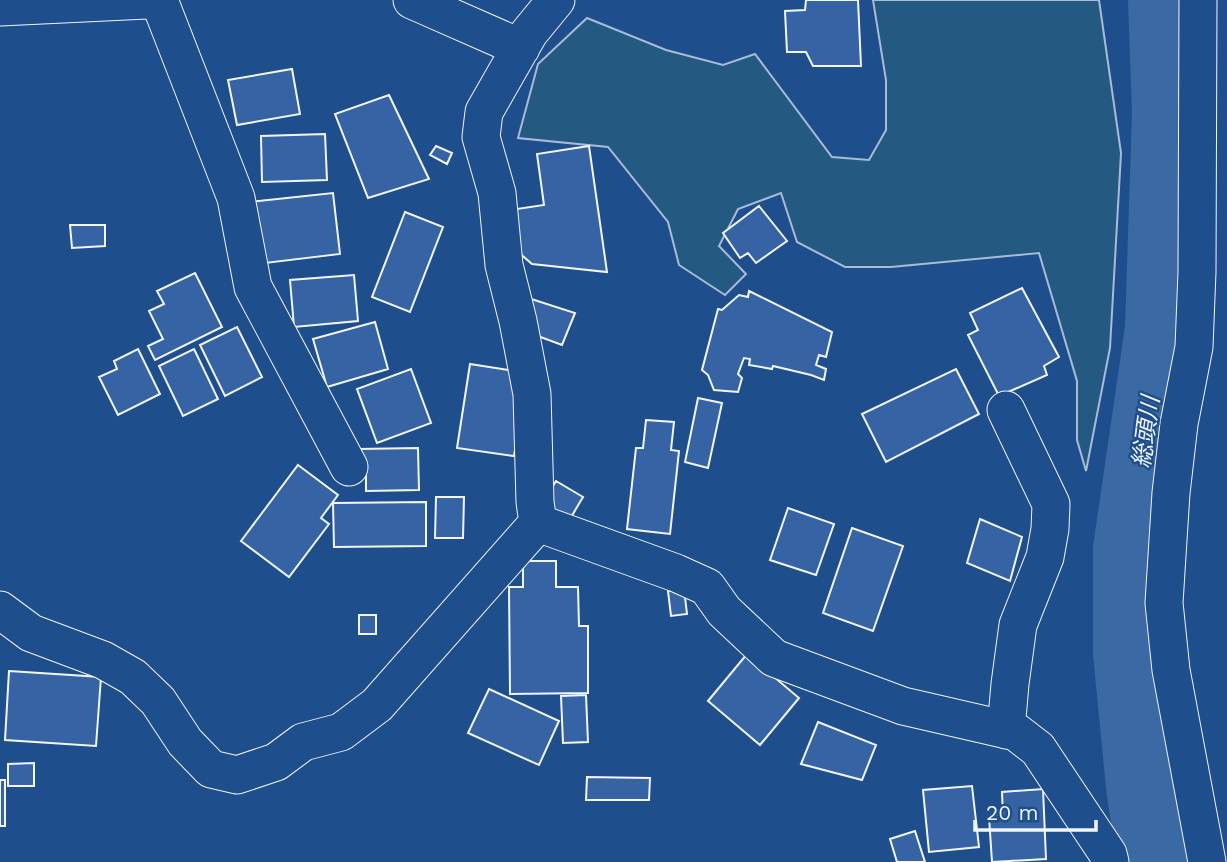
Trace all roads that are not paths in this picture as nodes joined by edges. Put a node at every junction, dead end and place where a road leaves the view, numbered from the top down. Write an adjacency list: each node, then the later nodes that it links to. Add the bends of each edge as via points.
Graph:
1 (147, 0): 6 (street)
2 (159, 0): 9 (street, via 236,198 253,287)
3 (412, 0): 7 (street)
4 (556, 0): 7 (street)
5 (1198, 0): 14 (street, via 1194,347 1179,424 1164,603 1171,670)
6 (0, 7)
7 (521, 47): 10 (street, via 484,112 481,137 497,193 504,265 532,394)
8 (1006, 410): 12 (street, via 1051,504 1045,556 1018,625)
9 (349, 467)
10 (538, 523): 11 (street, via 377,705 341,732 303,742 276,762 237,775 211,769 185,742 158,701 133,677 103,660 31,633); 12 (street, via 707,587 724,611 774,658 903,706)
11 (0, 610)
12 (1006, 730): 13 (street, via 1038,749)
13 (1110, 862)
14 (1207, 862)

